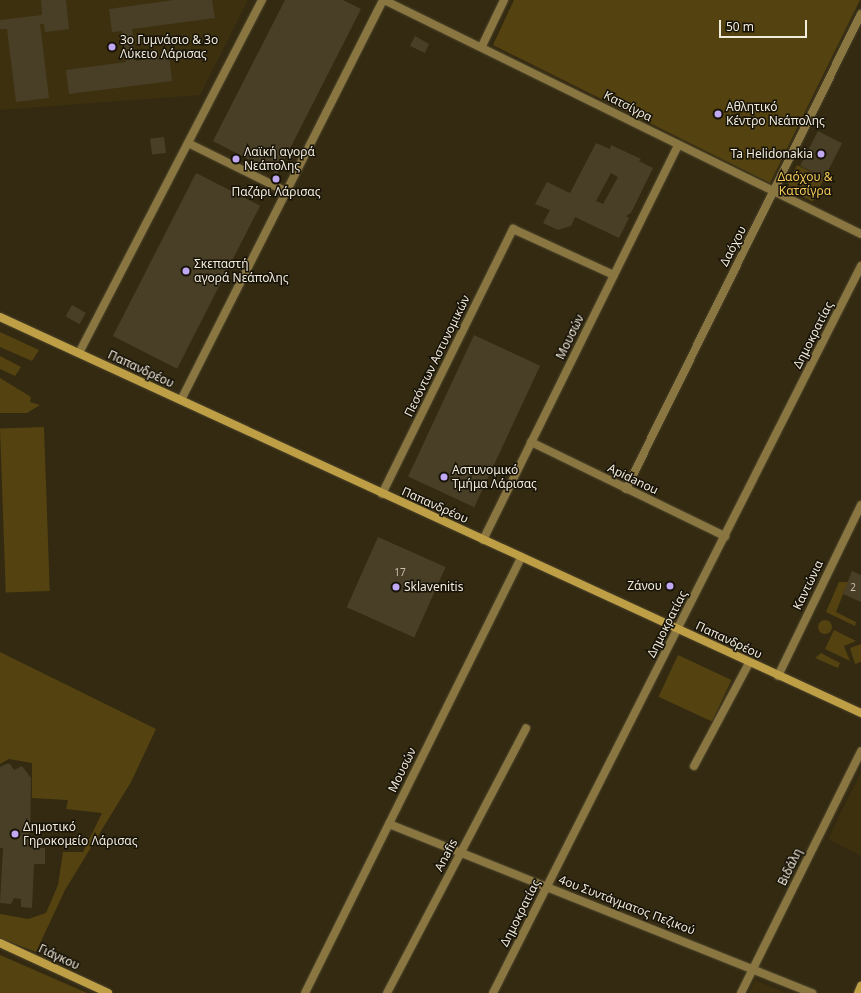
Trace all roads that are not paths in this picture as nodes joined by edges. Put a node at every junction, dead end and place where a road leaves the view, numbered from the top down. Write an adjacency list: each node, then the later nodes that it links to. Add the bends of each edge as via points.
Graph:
1 (262, 0): 6 (street)
2 (383, 0): 5 (street, Κατσίγρα); 8 (street)
3 (504, 0): 5 (street)
4 (861, 14): 9 (street, Δαόχου)
5 (482, 46): 7 (street, Κατσίγρα)
6 (188, 143): 8 (street); 14 (street)
7 (678, 145): 9 (street, Κατσίγρα); 12 (street, Μουσών)
8 (285, 191): 15 (street)
9 (774, 192): 10 (street, Κατσίγρα); 17 (street, Δαόχου)
10 (861, 234)
11 (861, 266): 20 (street, Δημοκρατίας)
12 (614, 275): 16 (street, Μουσών); 18 (street, Πεσόντων Αστυνομικών, via 513,229)
13 (0, 316): 14 (street, Παπανδρέου)
14 (79, 354): 15 (street, Παπανδρέου)
15 (181, 400): 18 (street, Παπανδρέου)
16 (531, 442): 17 (street, Apidanou); 21 (street, Μουσών)
17 (626, 489): 20 (street, Apidanou)
18 (382, 494): 21 (street, Παπανδρέου)
19 (861, 505): 25 (street, Καντώνια)
20 (725, 536): 23 (street, Δημοκρατίας)
21 (483, 540): 22 (street, Παπανδρέου)
22 (520, 557): 23 (street, Παπανδρέου); 30 (street, Μουσών)
23 (677, 629): 24 (street, Παπανδρέου); 32 (street, Δημοκρατίας)
24 (749, 663): 25 (street, Παπανδρέου); 29 (street)
25 (778, 676): 26 (street, Παπανδρέου)
26 (861, 713)
27 (526, 728): 31 (street, Anafis)
28 (861, 751): 34 (street, Βιδάλη)
29 (694, 766)
30 (389, 824): 31 (street, 4ου Συντάγματος Πεζικού); 37 (street, Μουσών)
31 (461, 853): 32 (street, 4ου Συντάγματος Πεζικού); 38 (street, Anafis)
32 (546, 887): 34 (street, 4ου Συντάγματος Πεζικού); 39 (street, Δημοκρατίας)
33 (0, 943): 36 (street, Γιάγκου)
34 (753, 968): 40 (street, Βιδάλη); 41 (street, 4ου Συντάγματος Πεζικού)
35 (861, 986): 42 (street)
36 (108, 993)
37 (305, 993)
38 (387, 993)
39 (493, 993)
40 (741, 993)
41 (812, 993)
42 (858, 993)

